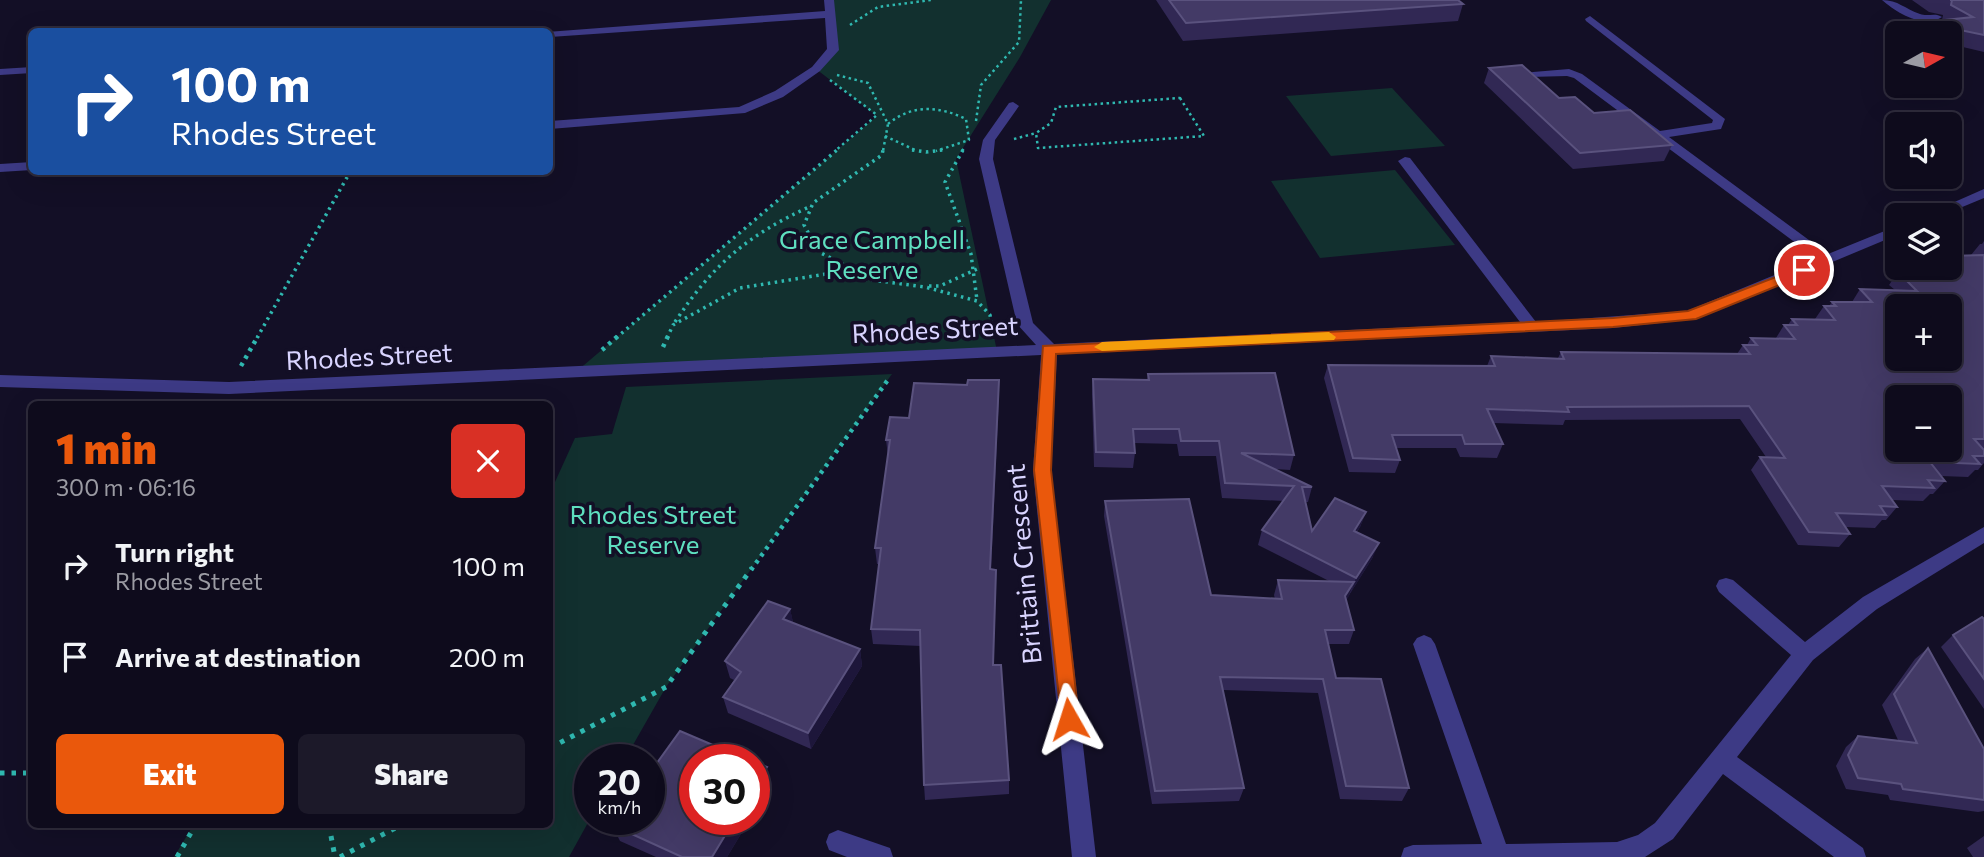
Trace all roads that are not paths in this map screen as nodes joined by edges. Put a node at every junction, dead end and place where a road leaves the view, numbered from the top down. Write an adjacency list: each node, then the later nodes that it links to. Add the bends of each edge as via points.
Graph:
1 (829, 0): 3 (street)
2 (1887, 0): 4 (street, via 1922,19)
3 (830, 14): 6 (street); 11 (street, via 833,50 816,69 779,94 741,110)
4 (1937, 18)
5 (1590, 19): 12 (street, via 1719,119 1717,127)
6 (553, 34)
7 (28, 70): 8 (street)
8 (0, 72)
9 (1533, 75): 12 (street, via 1574,74)
10 (1013, 106): 21 (street, via 989,140 986,159 1024,324)
11 (553, 125)
12 (1657, 135): 19 (street)
13 (1405, 160): 20 (street)
14 (28, 166): 15 (street)
15 (0, 168)
16 (1984, 193): 17 (street)
17 (1960, 203)
18 (1885, 235): 19 (street, Rhodes Street)
19 (1827, 260): 20 (street, Rhodes Street, via 1690,316)
20 (1532, 327): 21 (street, Rhodes Street)
21 (1049, 349): 22 (street, Rhodes Street, via 229,388); 31 (street, Brittain Crescent, via 1042,470)
22 (0, 381)
23 (1984, 534): 26 (street, via 1870,603)
24 (1726, 586): 26 (street)
25 (1424, 644): 29 (street)
26 (1805, 654): 27 (street)
27 (1720, 758): 29 (street, via 1664,831 1645,845 1617,854); 33 (street)
28 (838, 842): 30 (street)
29 (1498, 855): 32 (street)
30 (881, 857)
31 (1084, 857)
32 (1413, 857)
33 (1854, 857)

